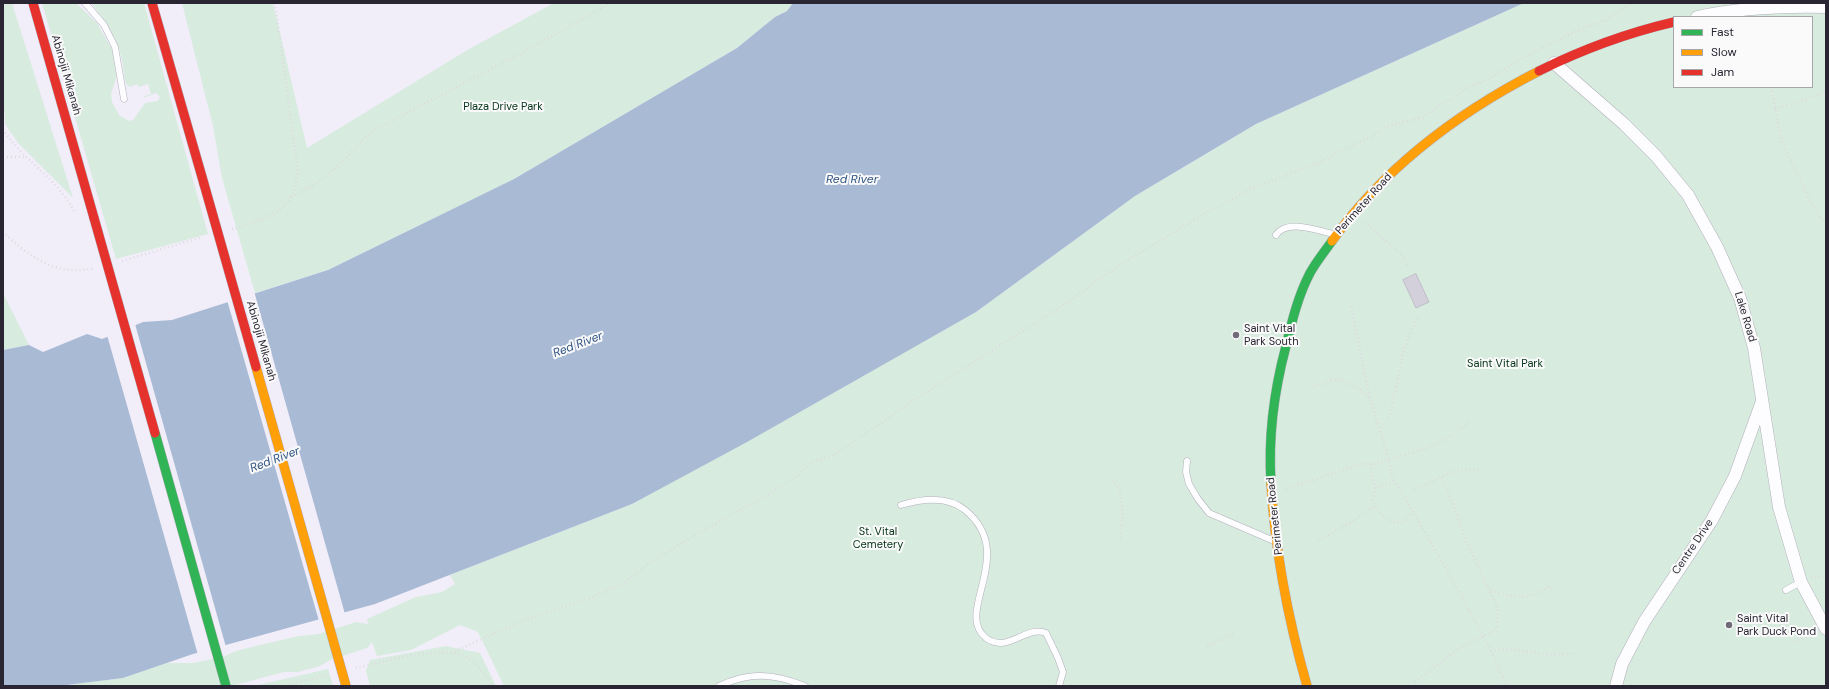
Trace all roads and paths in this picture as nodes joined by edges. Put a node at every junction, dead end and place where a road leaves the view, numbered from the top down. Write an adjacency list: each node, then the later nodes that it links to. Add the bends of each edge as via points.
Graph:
1 (33, 3): 65 (main road, Abinojii Mikanah, bridge)
2 (85, 3): 13 (lane, via 104,25 116,47)
3 (152, 3): 16 (main road, Abinojii Mikanah)
4 (611, 3): 19 (path, via 367,135 320,181)
5 (1632, 3): 59 (path, via 1606,20 1572,33 1524,57 1487,80 1468,86 1423,117 1384,127 1373,136 1316,164 1255,188 1211,210 1113,269 1067,304 928,391 834,455 814,461 769,494 692,537 625,582 593,597 526,620)
6 (1826, 7): 7 (street, via 1768,7 1723,11)
7 (1701, 16)
8 (1673, 22): 10 (main road, Perimeter Road, via 1602,43)
9 (177, 58): 16 (main road)
10 (1554, 63): 20 (main road, Perimeter Road, via 1456,120 1396,169); 30 (street, Lake Road, via 1624,124 1656,156 1688,195 1717,247 1740,298 1754,348)
11 (1771, 88): 14 (path)
12 (1826, 91): 14 (path)
13 (124, 99)
14 (1775, 109): 22 (path, via 1781,140)
15 (3, 129): 18 (path)
16 (195, 152): 67 (main road, Abinojii Mikanah, bridge)
17 (3, 156): 18 (path)
18 (26, 157): 21 (path, via 62,193)
19 (291, 197)
20 (1354, 213): 24 (main road, Perimeter Road); 25 (path, via 1403,256)
21 (76, 217)
22 (1826, 227)
23 (1276, 235): 24 (lane, via 1279,230 1302,227)
24 (1336, 235): 42 (main road, Perimeter Road, via 1308,275 1281,362 1271,418)
25 (1409, 268)
26 (1351, 306): 29 (path)
27 (1418, 318): 32 (path, via 1404,349 1391,412)
28 (1312, 387): 29 (path, via 1338,380 1360,389)
29 (1370, 399): 32 (path)
30 (1761, 402): 49 (street, Lake Road, via 1779,507); 74 (street, Centre Drive, via 1735,476 1712,520 1644,622 1622,664)
31 (1472, 421): 33 (path, via 1427,448)
32 (1380, 432): 33 (path)
33 (1389, 460): 35 (path); 39 (path)
34 (1187, 461): 48 (lane, via 1189,484 1209,513)
35 (1370, 464): 40 (path); 42 (path)
36 (1480, 470): 37 (path, via 1459,470)
37 (1442, 476): 41 (path); 52 (path, via 1467,542)
38 (1112, 480): 46 (path, via 1120,488 1123,511)
39 (1394, 481): 40 (path); 45 (path)
40 (1375, 488): 44 (path, via 1372,500)
41 (1414, 490)
42 (1272, 493): 48 (main road, Perimeter Road)
43 (901, 505): 71 (lane, via 917,500 935,499 961,506 970,514 984,531 987,543 987,567 976,614 982,633 998,643 1009,642 1038,630 1046,633 1062,672)
44 (1374, 505): 45 (path, via 1386,520 1394,523 1402,522); 47 (path, via 1353,521)
45 (1413, 512): 55 (path)
46 (1120, 540)
47 (1318, 541)
48 (1277, 542): 72 (main road, Perimeter Road, via 1285,599)
49 (1801, 582): 51 (lane); 53 (street, Lake Road)
50 (1550, 586): 52 (path, via 1536,595 1519,597)
51 (1786, 590)
52 (1491, 591): 55 (path, via 1498,609 1497,629)
53 (1823, 631): 56 (path)
54 (1234, 634): 57 (path)
55 (1483, 637): 58 (path); 63 (path, via 1458,649)
56 (1794, 642)
57 (1207, 646)
58 (1491, 651): 60 (path, via 1507,649 1552,655); 73 (path)
59 (451, 654): 61 (path, via 418,654); 68 (path, via 463,655 472,660)
60 (1575, 654)
61 (353, 669)
62 (331, 674): 66 (path)
63 (1415, 682)
64 (1826, 683): 75 (path)
65 (226, 686)
66 (285, 686)
67 (346, 686)
68 (492, 686)
69 (719, 686): 70 (lane, via 745,676 767,676 787,679)
70 (805, 686)
71 (1059, 686)
72 (1307, 686)
73 (1507, 686)
74 (1616, 686)
75 (1822, 686)

